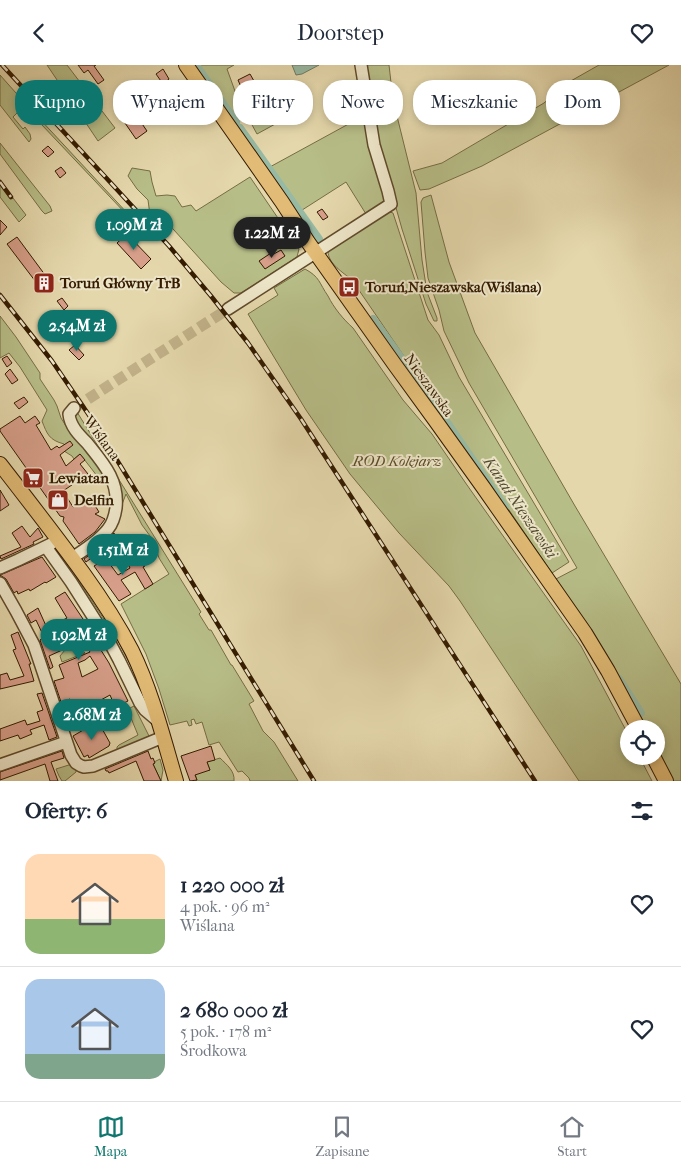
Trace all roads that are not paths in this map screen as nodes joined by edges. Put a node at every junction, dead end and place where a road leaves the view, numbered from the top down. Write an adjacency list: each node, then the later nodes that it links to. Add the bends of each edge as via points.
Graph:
1 (186, 65): 3 (main road, Nieszawska)
2 (361, 65): 3 (street, via 374,145 391,205)
3 (316, 253): 4 (street); 12 (main road, Nieszawska, via 574,617 608,671)
4 (228, 309)
5 (74, 408): 9 (street, Wiślana, via 69,414 71,423 104,465 116,495 115,513 109,529)
6 (0, 464): 7 (main road)
7 (59, 540): 8 (street); 9 (main road)
8 (46, 547): 10 (street); 13 (street, via 120,660 140,703)
9 (72, 558): 13 (main road, via 128,644)
10 (0, 568)
11 (0, 583): 15 (street, via 34,645)
12 (633, 720)
13 (158, 721): 14 (main road)
14 (163, 737): 15 (street, via 87,767 76,763); 18 (main road)
15 (66, 743): 16 (street)
16 (0, 765)
17 (658, 765): 19 (main road)
18 (176, 781)
19 (666, 781)

